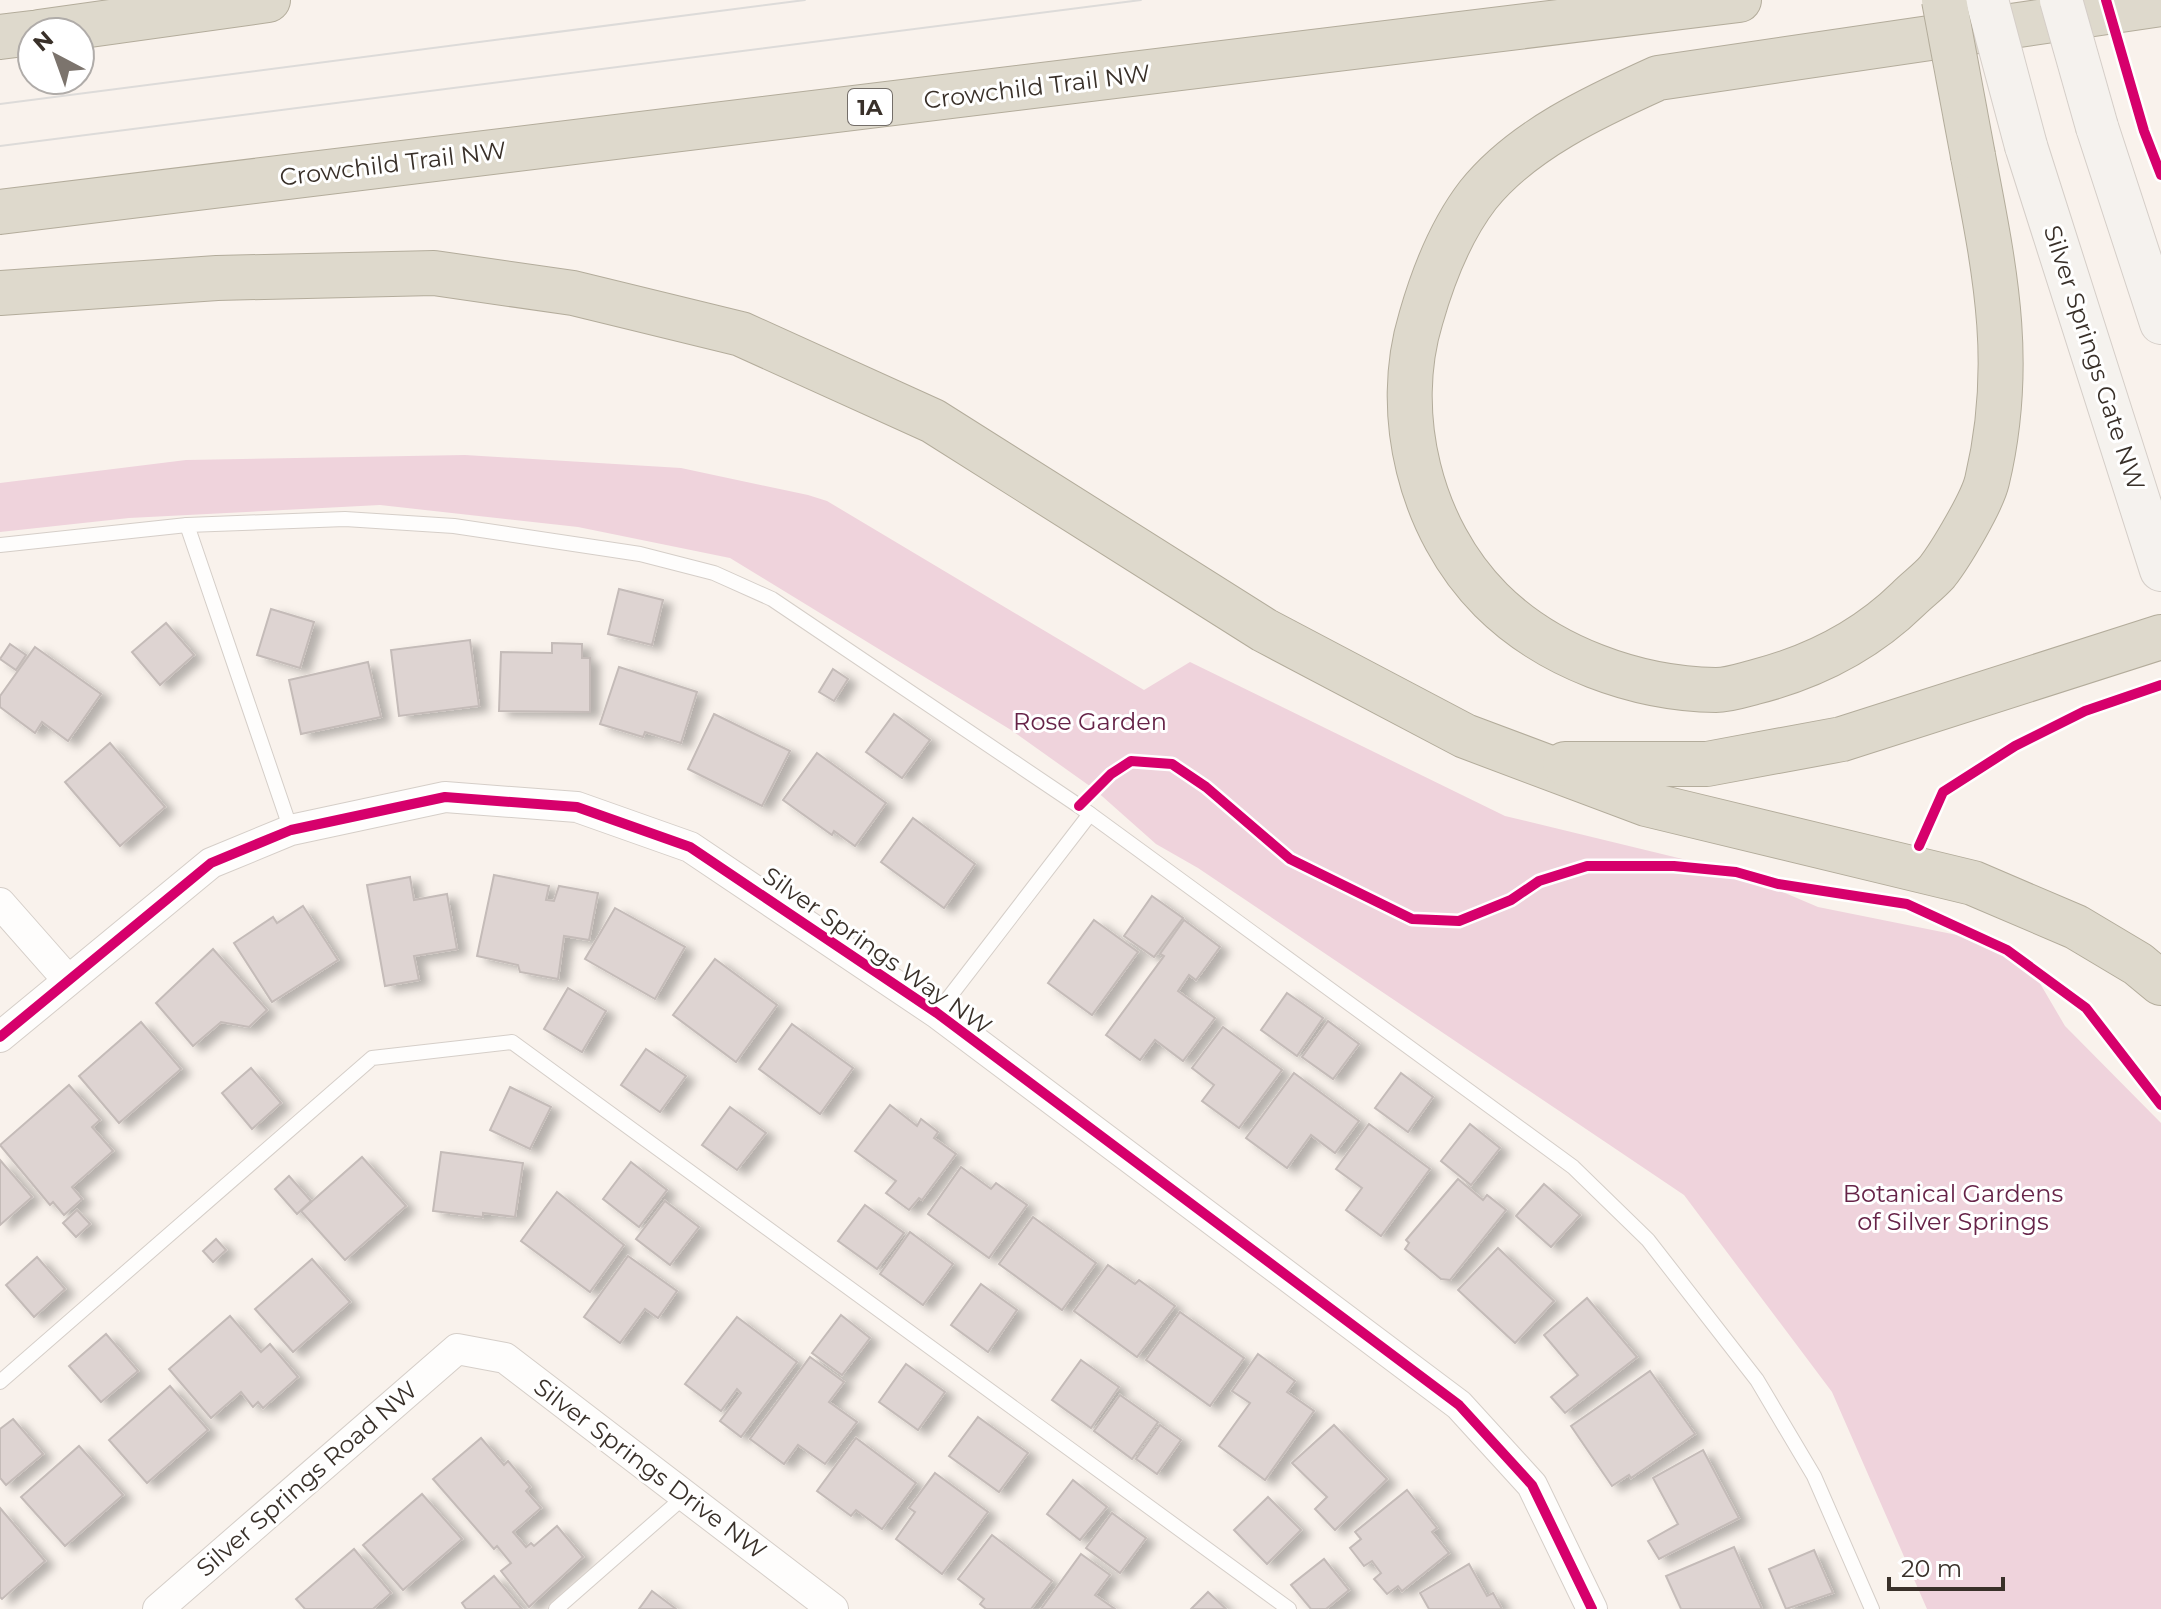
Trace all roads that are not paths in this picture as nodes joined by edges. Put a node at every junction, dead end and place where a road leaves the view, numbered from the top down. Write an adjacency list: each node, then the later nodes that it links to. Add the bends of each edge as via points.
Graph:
1 (268, 0): 7 (highway)
2 (1739, 0): 8 (highway, Crowchild Trail NW / 1A)
3 (1944, 0): 6 (highway, bridge, via 1973,156 2000,294 2003,381 1986,485 1938,571 1877,629 1799,671 1719,690 1625,678 1551,645 1491,600 1446,542 1422,481 1408,409 1415,338 1435,271 1478,195 1540,139 1658,78)
4 (1987, 0): 13 (street, Silver Springs Gate NW, bridge, via 2026,146)
5 (2061, 0): 10 (street, bridge)
6 (2161, 4)
7 (96, 24)
8 (0, 212)
9 (0, 293): 15 (highway, via 217,278 434,273 573,293 741,334 933,421 1264,630 1465,736)
10 (2161, 323)
11 (187, 525): 12 (lane); 16 (lane, via 345,519 454,526 640,554 714,573 772,599); 17 (lane)
12 (0, 545)
13 (2161, 570)
14 (2161, 637): 15 (highway, via 1842,739 1707,764)
15 (1535, 764): 20 (highway, via 1646,804 1973,883 2076,927)
16 (1090, 814): 21 (lane); 31 (lane, via 1573,1167 1648,1240 1757,1380 1814,1476)
17 (291, 830): 19 (street, Silver Springs Way NW, via 211,863); 21 (street, Silver Springs Way NW, via 445,797 577,807 690,847)
18 (0, 903): 19 (street)
19 (67, 979): 22 (street, Silver Springs Way NW)
20 (2161, 983)
21 (937, 1013): 30 (street, Silver Springs Way NW, via 1459,1405 1532,1485)
22 (0, 1037)
23 (457, 1349): 25 (street, Silver Springs Drive NW, via 505,1358); 26 (street, Silver Springs Road NW)
24 (0, 1382): 29 (lane, via 372,1058 512,1042)
25 (685, 1496): 27 (lane); 28 (street, Silver Springs Drive NW)
26 (158, 1609)
27 (556, 1609)
28 (833, 1609)
29 (1289, 1609)
30 (1592, 1609)
31 (1872, 1609)

